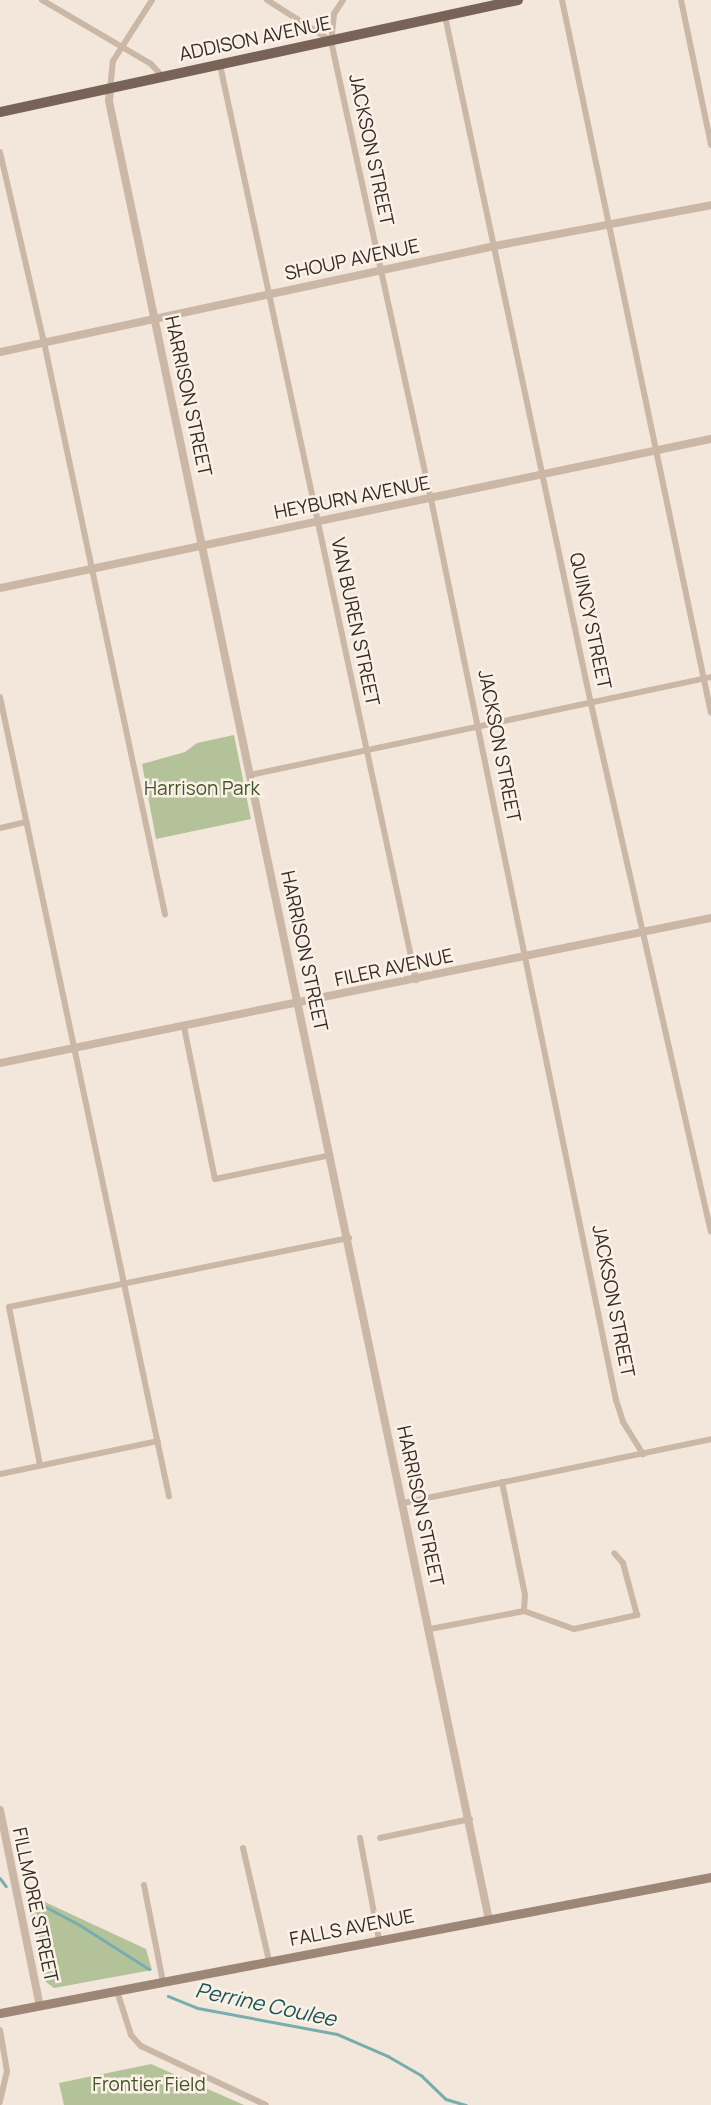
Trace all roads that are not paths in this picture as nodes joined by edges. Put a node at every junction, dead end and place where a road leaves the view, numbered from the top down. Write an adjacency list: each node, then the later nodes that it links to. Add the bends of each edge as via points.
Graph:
1 (42, 0): 11 (street)
2 (152, 0): 11 (street)
3 (267, 0): 10 (street)
4 (343, 0): 10 (street, via 334,14)
5 (518, 0): 8 (main road, ADDISON AVENUE)
6 (562, 0): 19 (street)
7 (681, 0): 16 (street)
8 (498, 2): 9 (main road, ADDISON AVENUE)
9 (445, 16): 10 (main road, ADDISON AVENUE); 20 (street, QUINCY STREET)
10 (331, 41): 12 (main road, ADDISON AVENUE); 21 (street, JACKSON STREET)
11 (122, 47): 13 (street); 14 (street, via 113,61)
12 (220, 65): 13 (main road, ADDISON AVENUE); 22 (street, VAN BUREN STREET)
13 (163, 77): 14 (main road, ADDISON AVENUE)
14 (110, 89): 15 (main road, ADDISON AVENUE); 23 (street, HARRISON STREET)
15 (0, 112)
16 (711, 145)
17 (0, 152): 24 (street)
18 (711, 205): 19 (street, SHOUP AVENUE)
19 (609, 225): 20 (street, SHOUP AVENUE); 27 (street)
20 (495, 246): 21 (street, SHOUP AVENUE); 28 (street, QUINCY STREET)
21 (381, 271): 22 (street, SHOUP AVENUE); 29 (street, JACKSON STREET)
22 (270, 294): 23 (street, SHOUP AVENUE); 30 (street, VAN BUREN STREET)
23 (156, 319): 24 (street, SHOUP AVENUE); 31 (street, HARRISON STREET)
24 (44, 342): 25 (street, SHOUP AVENUE); 32 (street)
25 (0, 352)
26 (711, 439): 27 (street, HEYBURN AVENUE)
27 (656, 450): 28 (street, HEYBURN AVENUE); 34 (street)
28 (544, 475): 29 (street, HEYBURN AVENUE); 36 (street, QUINCY STREET)
29 (431, 499): 30 (street, HEYBURN AVENUE); 38 (street, JACKSON STREET)
30 (317, 520): 31 (street, HEYBURN AVENUE); 39 (street, VAN BUREN STREET)
31 (204, 546): 32 (street, HEYBURN AVENUE); 40 (street, HARRISON STREET)
32 (90, 569): 33 (street, HEYBURN AVENUE); 43 (street)
33 (0, 588)
34 (707, 678): 36 (street); 37 (street)
35 (0, 697): 41 (street)
36 (591, 704): 38 (street); 45 (street, QUINCY STREET)
37 (711, 713)
38 (479, 728): 39 (street); 46 (street, JACKSON STREET)
39 (366, 752): 40 (street); 47 (street, VAN BUREN STREET)
40 (250, 775): 48 (street, HARRISON STREET)
41 (26, 822): 42 (street); 50 (street)
42 (0, 828)
43 (165, 914)
44 (711, 918): 45 (street, FILER AVENUE)
45 (643, 932): 46 (street, FILER AVENUE); 53 (street, QUINCY STREET)
46 (525, 956): 47 (street, FILER AVENUE); 58 (street, JACKSON STREET, via 616,1401)
47 (416, 980): 48 (street, FILER AVENUE)
48 (300, 1004): 49 (street, FILER AVENUE); 52 (street, HARRISON STREET)
49 (184, 1027): 50 (street, FILER AVENUE); 52 (street, via 215,1179)
50 (73, 1049): 51 (street, FILER AVENUE); 55 (street)
51 (0, 1063)
52 (331, 1155): 54 (street, HARRISON STREET)
53 (711, 1232)
54 (349, 1238): 55 (street); 63 (street, HARRISON STREET)
55 (123, 1283): 57 (street); 59 (street, via 9,1307)
56 (711, 1439): 58 (street)
57 (158, 1441): 59 (street); 62 (street)
58 (643, 1454): 61 (street)
59 (40, 1465): 60 (street)
60 (0, 1474)
61 (502, 1482): 63 (street); 65 (street, via 525,1595)
62 (169, 1496)
63 (403, 1503): 66 (street, HARRISON STREET)
64 (614, 1553): 65 (street, via 623,1563 636,1615 574,1629)
65 (524, 1611): 66 (street)
66 (429, 1629): 68 (street, HARRISON STREET)
67 (0, 1810): 79 (street, FILLMORE STREET)
68 (470, 1819): 70 (street); 74 (street, HARRISON STREET)
69 (360, 1838): 75 (street)
70 (380, 1838)
71 (243, 1847): 76 (street)
72 (711, 1877): 74 (main road, FALLS AVENUE)
73 (144, 1885): 77 (street)
74 (489, 1920): 75 (main road, FALLS AVENUE)
75 (379, 1940): 76 (main road, FALLS AVENUE)
76 (269, 1961): 77 (main road, FALLS AVENUE)
77 (163, 1982): 78 (main road, FALLS AVENUE)
78 (117, 1991): 79 (main road, FALLS AVENUE); 83 (street, via 131,2035 141,2046)
79 (40, 2006): 80 (main road, FALLS AVENUE)
80 (0, 2013)
81 (0, 2030): 82 (street, via 7,2071)
82 (0, 2102)
83 (266, 2105)

